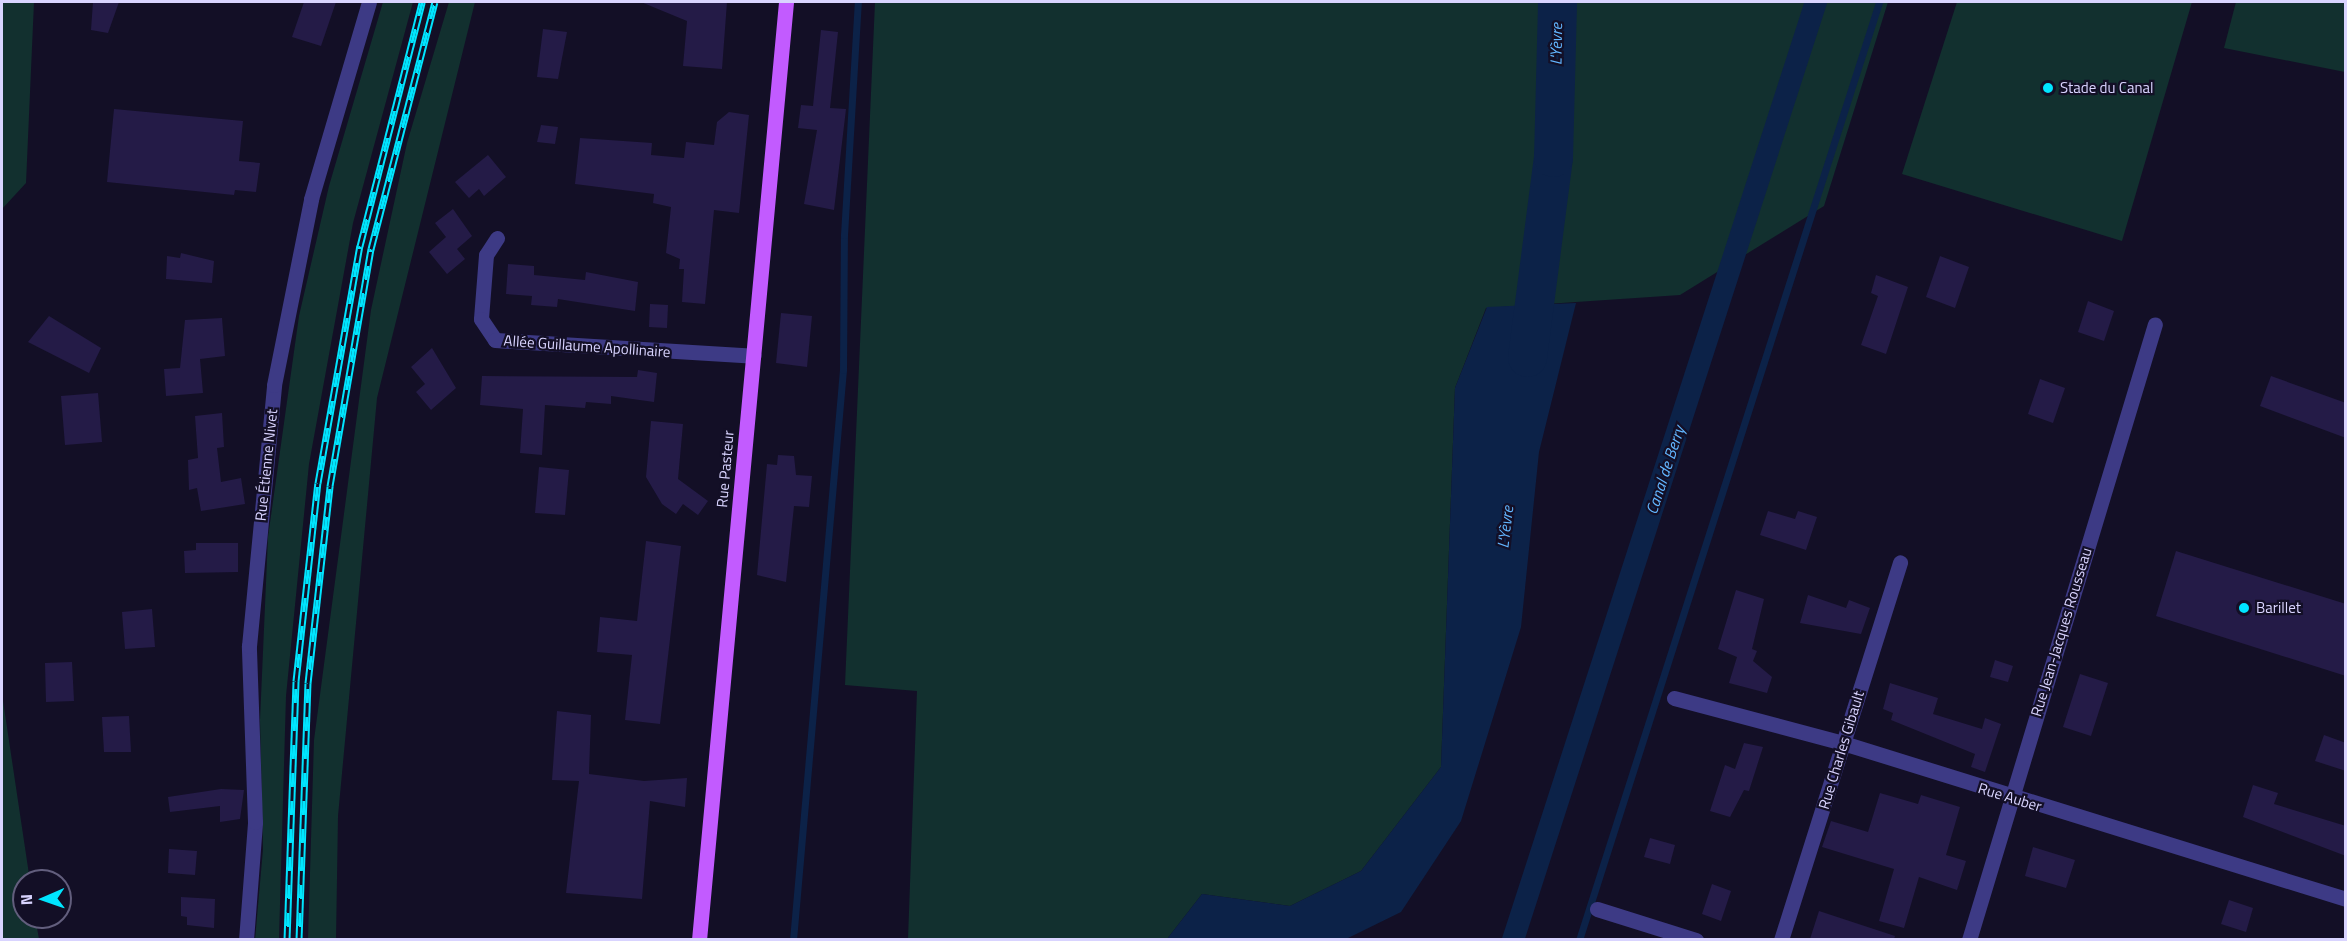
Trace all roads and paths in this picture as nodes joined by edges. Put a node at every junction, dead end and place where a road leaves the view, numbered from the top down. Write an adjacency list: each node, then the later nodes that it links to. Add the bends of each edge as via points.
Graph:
1 (369, 2): 12 (street, Rue Étienne Nivet, via 311,199 274,386 249,646 255,822)
2 (786, 2): 5 (main road, Rue Pasteur)
3 (497, 238): 5 (street, Allée Guillaume Apollinaire, via 486,255 481,318 495,340)
4 (2155, 324): 9 (street, Rue Jean-Jacques Rousseau)
5 (753, 356): 13 (main road, Rue Pasteur)
6 (1900, 562): 8 (street, Rue Charles Gibault)
7 (1674, 698): 8 (street, Rue Auber)
8 (1843, 743): 9 (street, Rue Auber); 15 (street, Rue Charles Gibault)
9 (2011, 797): 10 (street, Rue Auber); 16 (street, Rue Jean-Jacques Rousseau)
10 (2346, 899)
11 (1597, 909): 14 (street)
12 (246, 939)
13 (699, 939)
14 (1695, 939)
15 (1781, 939)
16 (1969, 939)

